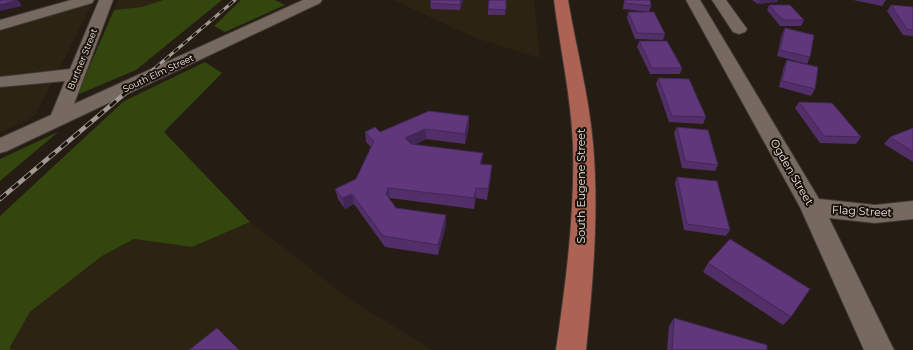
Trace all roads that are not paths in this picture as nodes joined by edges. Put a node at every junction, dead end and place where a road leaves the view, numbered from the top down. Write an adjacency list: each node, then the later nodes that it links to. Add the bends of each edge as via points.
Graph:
1 (86, 0): 8 (street)
2 (106, 0): 9 (street, Burtner Street)
3 (315, 0): 11 (street, South Elm Street)
4 (560, 0): 15 (main road, South Eugene Street, via 583,144 584,209 581,273)
5 (693, 0): 7 (street, Ogden Street)
6 (719, 0): 7 (street, via 734,23)
7 (704, 17): 13 (street, Ogden Street)
8 (0, 25)
9 (77, 74): 10 (street); 11 (street, Burtner Street)
10 (0, 82)
11 (59, 119): 12 (street, South Elm Street)
12 (0, 146)
13 (812, 207): 14 (street, Flag Street, via 856,213 902,213); 16 (street, Ogden Street)
14 (913, 210)
15 (571, 350)
16 (879, 350)

